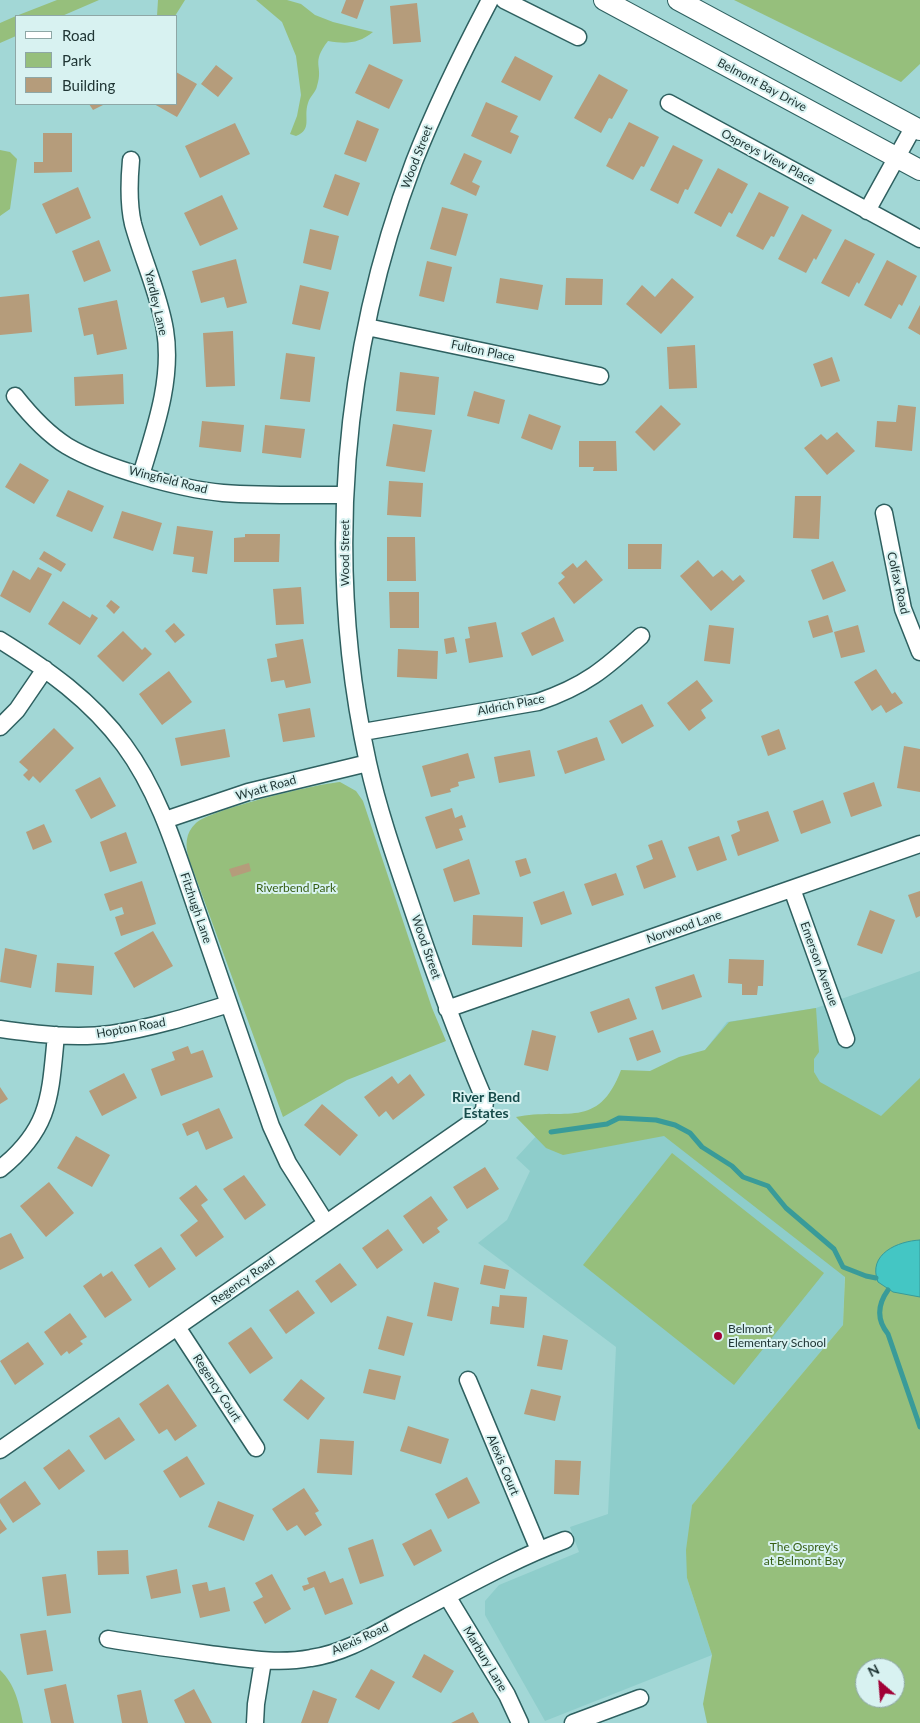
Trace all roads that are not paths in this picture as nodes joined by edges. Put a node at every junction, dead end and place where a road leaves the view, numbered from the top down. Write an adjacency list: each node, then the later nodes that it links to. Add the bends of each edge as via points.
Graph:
1 (490, 0): 13 (street, Wood Street, via 437,106 414,162 388,241)
2 (504, 0): 5 (street)
3 (604, 0): 8 (street, Belmont Bay Drive)
4 (678, 0): 7 (street)
5 (578, 37)
6 (669, 103): 11 (street, Ospreys View Place)
7 (917, 128): 8 (street)
8 (897, 157): 10 (street, Belmont Bay Drive); 11 (street)
9 (131, 160): 16 (street, Yardley Lane, via 129,187 133,224 165,331 160,415)
10 (920, 170)
11 (867, 211): 12 (street, Ospreys View Place)
12 (920, 239)
13 (367, 327): 14 (street, Fulton Place); 17 (street, Wood Street, via 353,403)
14 (600, 376)
15 (15, 396): 16 (street, Wingfield Road, via 36,421 68,446)
16 (142, 475): 17 (street, Wingfield Road, via 222,493)
17 (345, 495): 24 (street, Wood Street, via 344,579)
18 (884, 513): 21 (street, Colfax Road, via 903,609)
19 (641, 636): 24 (street, Aldrich Place, via 603,671 564,693 538,702)
20 (0, 640): 22 (street, Fitzhugh Lane)
21 (920, 652)
22 (45, 669): 23 (street, via 17,710); 26 (street, Fitzhugh Lane, via 77,694 113,730 141,771)
23 (0, 727)
24 (362, 732): 25 (street, Wood Street)
25 (368, 763): 26 (street, Wyatt Road, via 248,792); 30 (street, Wood Street, via 388,837)
26 (165, 820): 29 (street, Fitzhugh Lane)
27 (920, 844): 28 (street, Norwood Lane)
28 (792, 889): 30 (street, Norwood Lane); 33 (street, Emerson Avenue)
29 (229, 1004): 32 (street, Hopton Road, via 169,1022 110,1034); 36 (street, Fitzhugh Lane, via 279,1144)
30 (447, 1009): 34 (street, Wood Street, via 485,1101)
31 (0, 1029): 32 (street, Hopton Road)
32 (56, 1035): 35 (street, via 51,1087 39,1124 26,1146)
33 (846, 1039)
34 (484, 1110): 36 (street, Regency Road, via 480,1117)
35 (0, 1169)
36 (326, 1223): 37 (street, Regency Road)
37 (177, 1327): 39 (street, Regency Court); 40 (street, Regency Road)
38 (468, 1380): 42 (street, Alexis Court)
39 (256, 1448)
40 (0, 1450)
41 (565, 1540): 42 (street, Alexis Road)
42 (538, 1550): 43 (street, Alexis Road)
43 (447, 1596): 45 (street, Alexis Road, via 339,1651 312,1658); 48 (street, Marbury Lane, via 507,1695)
44 (108, 1639): 45 (street, Alexis Road)
45 (263, 1661): 47 (street)
46 (640, 1698): 49 (street)
47 (256, 1723)
48 (520, 1723)
49 (573, 1723)

